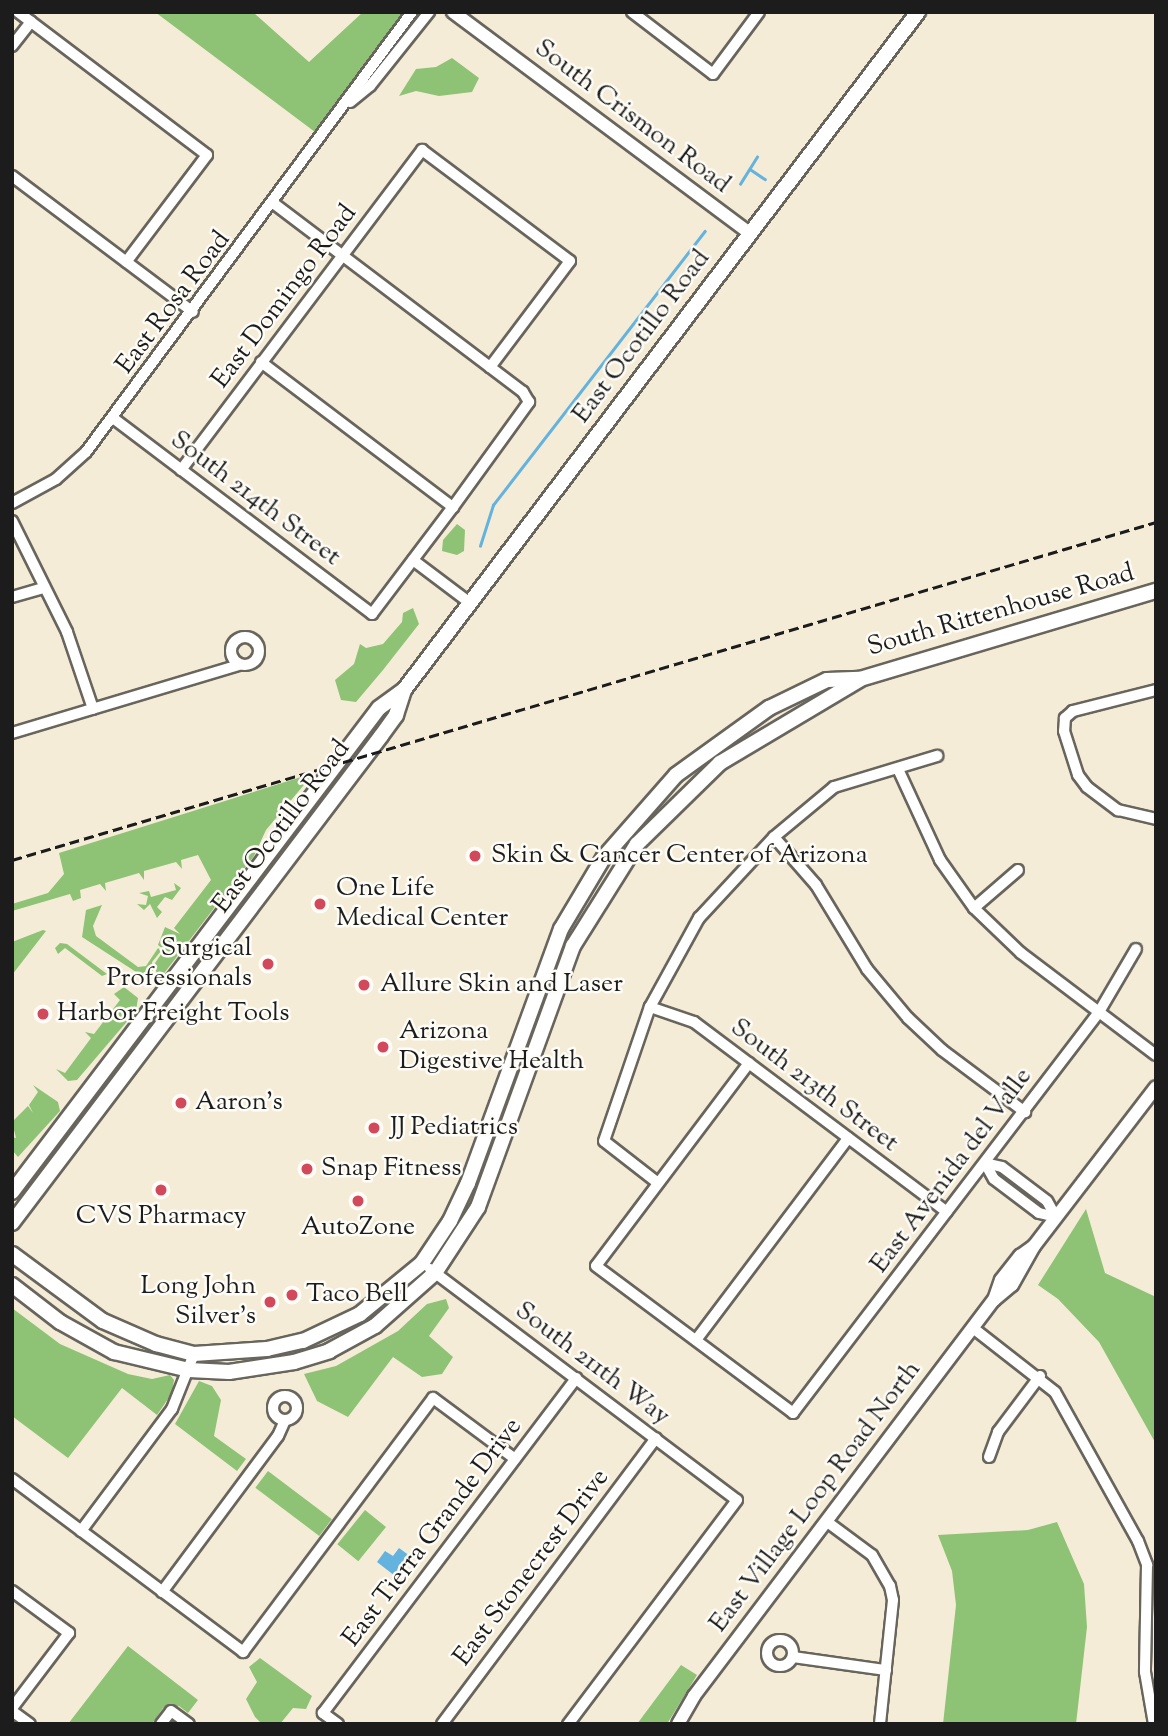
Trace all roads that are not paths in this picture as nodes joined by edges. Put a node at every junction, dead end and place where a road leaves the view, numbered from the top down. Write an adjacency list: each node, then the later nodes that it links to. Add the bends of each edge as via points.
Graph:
1 (18, 12): 8 (street)
2 (412, 12): 10 (street, East Rosa Road, via 361,77)
3 (429, 12): 10 (street, East Rosa Road, via 370,86)
4 (453, 12): 13 (street, South Crismon Road)
5 (632, 12): 6 (street, via 713,74)
6 (760, 12)
7 (918, 12): 13 (main road, East Ocotillo Road)
8 (31, 22): 9 (street); 15 (street, via 207,155)
9 (12, 46)
10 (347, 105): 12 (street, East Rosa Road)
11 (12, 176): 15 (street)
12 (274, 204): 14 (street); 16 (street, East Rosa Road)
13 (750, 233): 28 (main road, East Ocotillo Road)
14 (343, 256): 17 (street, East Domingo Road); 18 (street); 18 (street, East Domingo Road, via 422,150 570,261)
15 (126, 262): 16 (street)
16 (193, 312): 19 (street, East Rosa Road)
17 (261, 362): 20 (street, East Domingo Road); 22 (street)
18 (490, 367): 22 (street, via 529,402)
19 (113, 418): 20 (street, South 214th Street); 21 (street, East Rosa Road, via 73,466)
20 (181, 470): 24 (street, South 214th Street, via 372,614)
21 (12, 503)
22 (453, 507): 24 (street)
23 (12, 521): 25 (street)
24 (413, 560): 28 (street)
25 (44, 588): 27 (street); 33 (street, via 67,632)
26 (1156, 591): 30 (main road, South Rittenhouse Road)
27 (12, 597)
28 (470, 603): 31 (main road, East Ocotillo Road)
29 (238, 664): 33 (street)
30 (860, 679): 58 (main road, via 827,680 769,708 719,741 667,784 604,857 541,973 462,1199); 59 (main road, via 720,763 661,816 611,879 558,982 491,1178 458,1242)
31 (404, 690): 46 (main road, East Ocotillo Road, via 379,708); 48 (main road, East Ocotillo Road, via 396,715 381,736)
32 (1156, 690): 37 (street, via 1073,711 1065,718 1064,731 1087,788 1118,810)
33 (93, 709): 34 (street)
34 (12, 733)
35 (937, 756): 36 (street)
36 (898, 769): 38 (street, via 834,787); 40 (street, via 940,860)
37 (1156, 819)
38 (774, 837): 42 (street, via 699,918); 49 (street, via 816,885 866,969 908,1018)
39 (1018, 870): 40 (street)
40 (974, 908): 43 (street, via 1021,953)
41 (1136, 949): 43 (street, East Avenida del Valle)
42 (650, 1007): 45 (street, South 213th Street, via 694,1022); 52 (street, via 604,1141)
43 (1099, 1012): 44 (street); 49 (street, East Avenida del Valle)
44 (1156, 1055)
45 (749, 1062): 50 (street, South 213th Street); 52 (street)
46 (101, 1076): 48 (main road); 53 (main road, East Ocotillo Road)
47 (1156, 1087): 55 (street, East Village Loop Road North)
48 (108, 1096): 56 (main road, East Ocotillo Road)
49 (1024, 1112): 51 (street, East Avenida del Valle)
50 (848, 1138): 54 (street, South 213th Street); 62 (street)
51 (985, 1163): 54 (street, East Avenida del Valle); 55 (street, via 1002,1167 1047,1201)
52 (658, 1183): 62 (street, via 596,1266)
53 (12, 1192)
54 (947, 1212): 62 (street, East Avenida del Valle, via 793,1412)
55 (1056, 1217): 61 (street, East Village Loop Road North, via 1001,1280 994,1300)
56 (12, 1223)
57 (12, 1254): 63 (main road, via 103,1321 156,1344)
58 (422, 1263): 59 (street, South 211th Way); 63 (main road, via 360,1314 303,1340 253,1352)
59 (435, 1273): 64 (main road, via 375,1326 329,1351 260,1369); 66 (street, South 211th Way)
60 (12, 1285): 64 (main road, via 60,1322 114,1352)
61 (973, 1328): 65 (street); 72 (street, East Village Loop Road North)
62 (696, 1340)
63 (194, 1354): 64 (street)
64 (188, 1370): 73 (street, via 172,1409)
65 (1040, 1376): 69 (street, via 998,1432); 76 (street, via 1055,1392 1139,1541 1147,1565)
66 (576, 1378): 68 (street, South 211th Way); 70 (street, East Tierra Grande Drive)
67 (285, 1420): 75 (street, via 278,1436)
68 (656, 1438): 84 (street, East Stonecrest Drive); 85 (street, South 211th Way, via 737,1500)
69 (989, 1457)
70 (515, 1459): 75 (street, via 433,1398 243,1652); 83 (street, East Tierra Grande Drive, via 323,1713)
71 (12, 1479): 73 (street)
72 (827, 1521): 78 (street, via 872,1555 886,1575 893,1600); 86 (street, East Village Loop Road North, via 694,1696)
73 (80, 1531): 75 (street)
74 (12, 1591): 79 (street, via 69,1633)
75 (162, 1592)
76 (1152, 1635): 88 (street, via 1145,1672)
77 (793, 1657): 78 (street)
78 (886, 1670): 87 (street)
79 (12, 1709): 80 (street)
80 (30, 1724)
81 (161, 1724): 82 (street, via 171,1711)
82 (189, 1724)
83 (338, 1724)
84 (442, 1724)
85 (568, 1724)
86 (678, 1724)
87 (880, 1724)
88 (1154, 1724)

